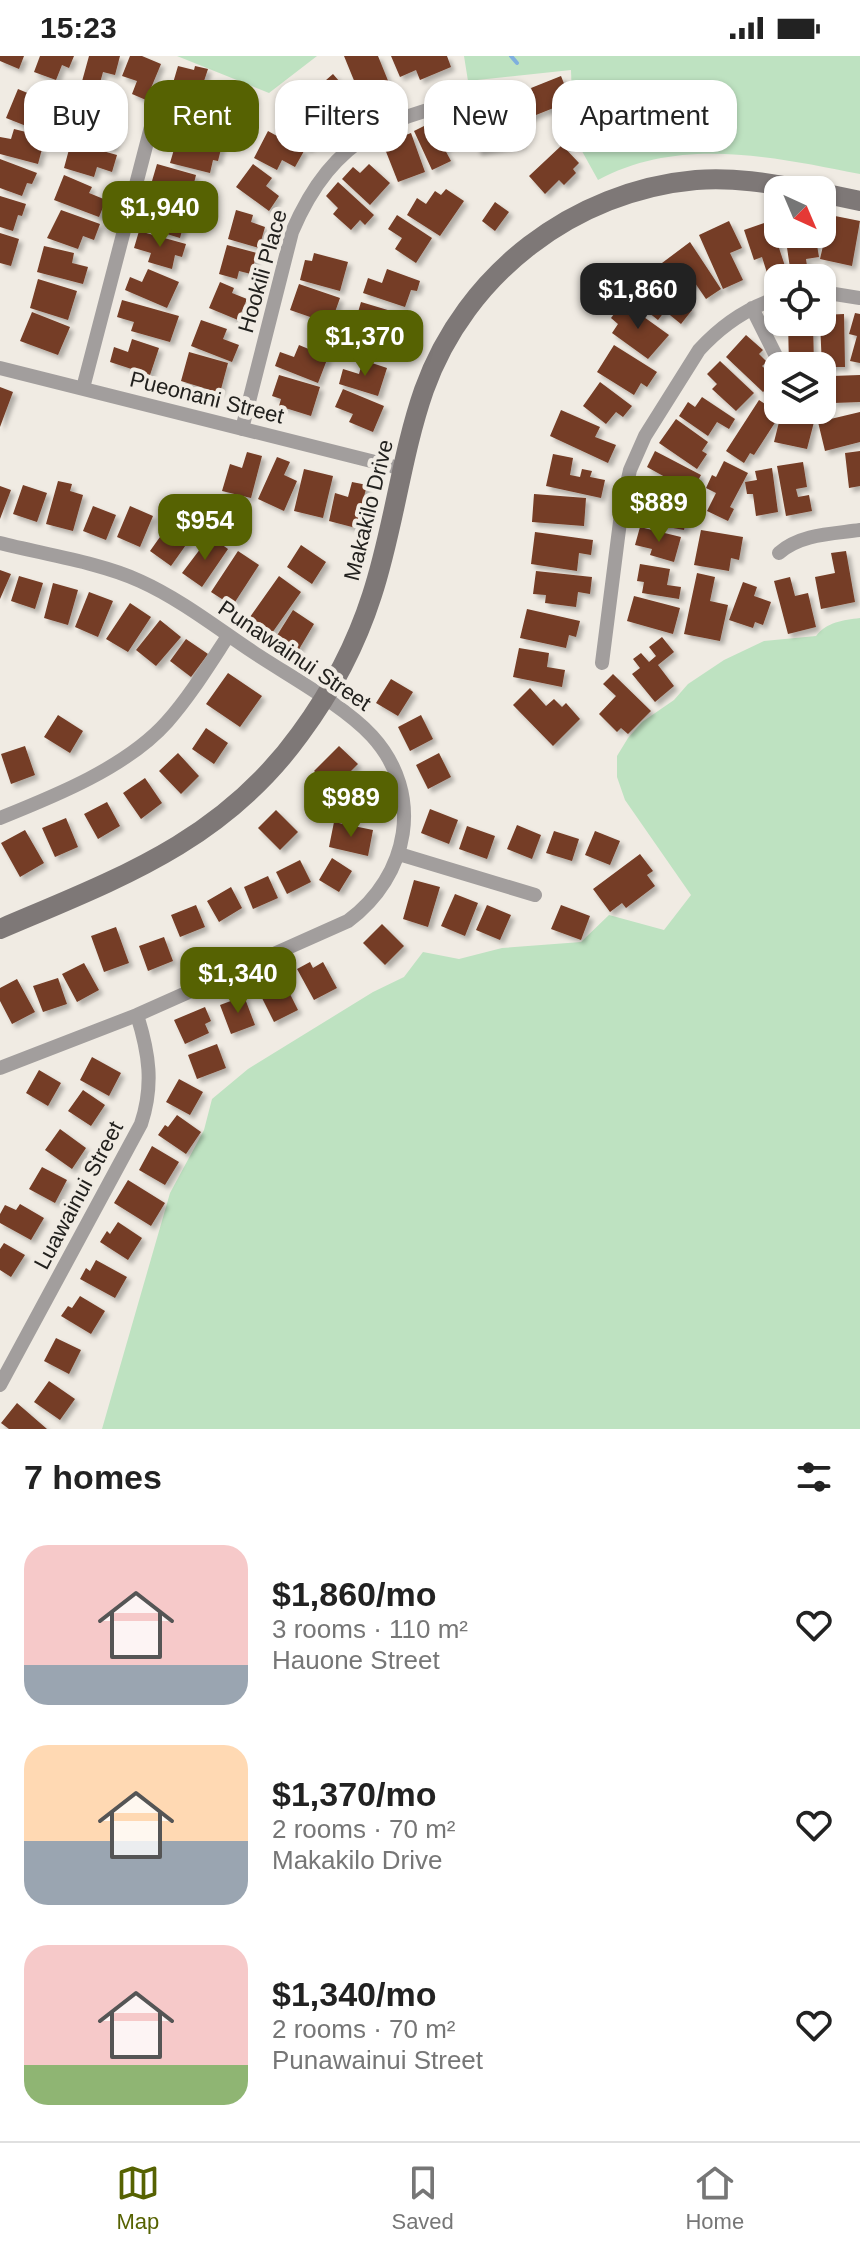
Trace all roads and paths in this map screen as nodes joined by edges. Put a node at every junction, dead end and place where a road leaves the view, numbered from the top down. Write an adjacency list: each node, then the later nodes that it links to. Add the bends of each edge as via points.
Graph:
1 (424, 111): 13 (street, Hookili Place, via 357,143 325,174 301,212)
2 (144, 152): 12 (street)
3 (764, 184): 14 (street, Makakilo Drive, via 698,180 662,185 592,207 540,237 502,268 456,325 424,390)
4 (836, 196): 5 (street)
5 (860, 201)
6 (836, 294): 7 (street)
7 (860, 298)
8 (764, 303): 9 (street)
9 (752, 308): 10 (street); 19 (street, via 725,324 699,350 637,453 625,488)
10 (774, 352)
11 (0, 368): 12 (street, Pueonani Street)
12 (83, 388): 13 (street, Pueonani Street)
13 (242, 429): 14 (street, Pueonani Street)
14 (403, 469): 20 (street, Makakilo Drive, via 372,595)
15 (860, 530): 17 (street, via 807,538)
16 (0, 543): 18 (street, Punawainui Street, via 138,580)
17 (779, 553)
18 (228, 636): 20 (street, Punawainui Street); 21 (street, via 164,725 102,772)
19 (602, 663)
20 (324, 699): 22 (street, Punawainui Street, via 371,735 394,770 404,812); 24 (street, Makakilo Drive, via 264,777 225,814 135,872)
21 (0, 818)
22 (399, 854): 23 (street); 25 (street, Punawainui Street, via 380,892 348,921)
23 (535, 895)
24 (0, 929)
25 (137, 1015): 26 (street, Punawainui Street); 27 (street, Luawainui Street, via 150,1067 141,1124)
26 (0, 1068)
27 (0, 1385)

